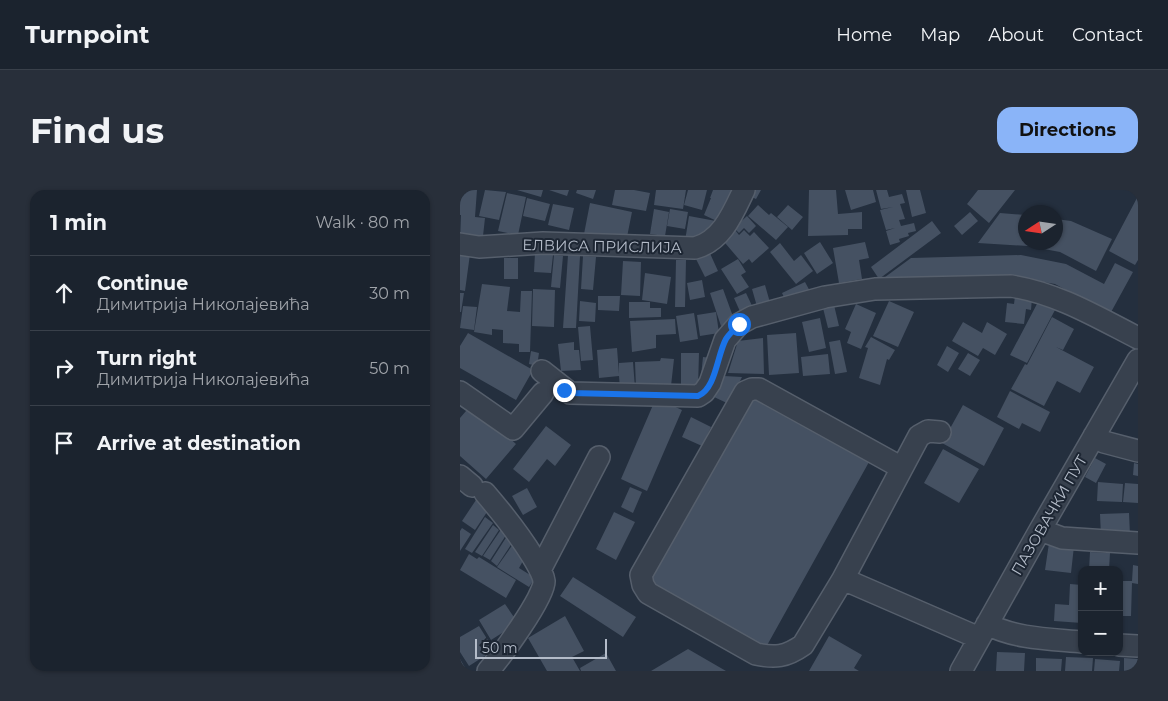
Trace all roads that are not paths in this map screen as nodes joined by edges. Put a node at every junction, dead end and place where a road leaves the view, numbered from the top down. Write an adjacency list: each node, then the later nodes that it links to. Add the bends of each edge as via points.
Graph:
1 (744, 190): 2 (street, ЕЛВИСА ПРИСЛИЈА, via 726,225 711,241 695,248 543,243 479,247)
2 (460, 244)
3 (1138, 338): 5 (street, via 1043,292 1025,288 875,289 825,297 762,314 739,324 725,340 710,383 698,396 570,393)
4 (1138, 360): 9 (street, ПАЗОВАЧКИ ПУТ)
5 (542, 371)
6 (460, 392): 7 (street, via 513,429)
7 (543, 392)
8 (940, 432): 12 (street, via 928,431 919,436)
9 (1094, 436): 10 (street); 14 (street, ПАЗОВАЧКИ ПУТ)
10 (1138, 451)
11 (599, 457): 16 (street)
12 (902, 468): 17 (street); 17 (street, via 758,389 748,390 641,574 642,585 648,593 756,654 770,657 792,652 803,645)
13 (472, 485): 16 (street, via 520,535)
14 (1040, 530): 15 (street, via 1062,538); 18 (street, ПАЗОВАЧКИ ПУТ)
15 (1138, 543)
16 (540, 570): 22 (street, via 544,585)
17 (843, 578): 18 (street)
18 (983, 631): 19 (street); 24 (street, ПАЗОВАЧКИ ПУТ)
19 (1078, 642)
20 (1123, 645): 21 (street)
21 (1138, 646)
22 (505, 663): 23 (street)
23 (488, 671)
24 (961, 671)

